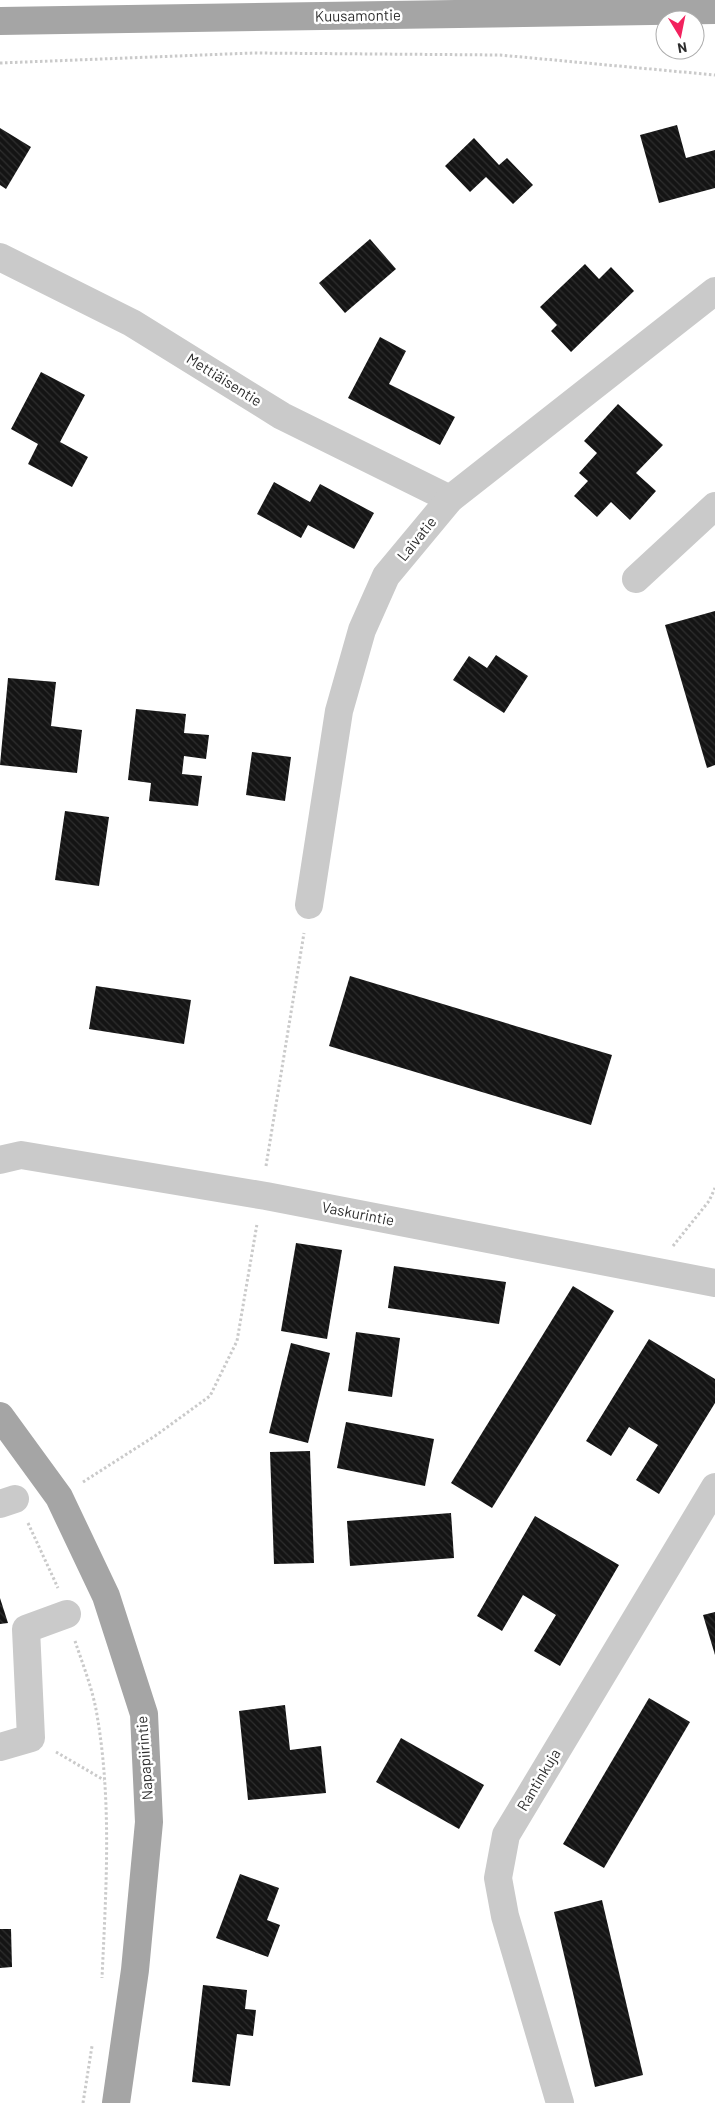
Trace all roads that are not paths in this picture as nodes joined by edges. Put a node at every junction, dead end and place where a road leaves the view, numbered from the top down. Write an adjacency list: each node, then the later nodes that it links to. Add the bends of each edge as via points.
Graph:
1 (715, 10): 2 (main road, Kuusamontie)
2 (0, 21)
3 (0, 257): 5 (street, Mettiäisentie, via 132,323 282,416)
4 (715, 291): 5 (street, Laivatie)
5 (450, 499): 8 (street, Laivatie, via 386,576 362,630 339,711)
6 (715, 506): 7 (street)
7 (636, 578)
8 (309, 905)
9 (0, 1160): 10 (street, Vaskurintie, via 21,1155 262,1195)
10 (715, 1284)
11 (0, 1416): 15 (main road, Napapiirintie, via 59,1497 106,1596 144,1714 149,1822 135,1970)
12 (715, 1486): 16 (street, Rantinkuja, via 506,1835 498,1878 505,1916)
13 (67, 1614): 14 (street, via 26,1629 31,1738)
14 (0, 1746)
15 (116, 2103)
16 (560, 2103)

